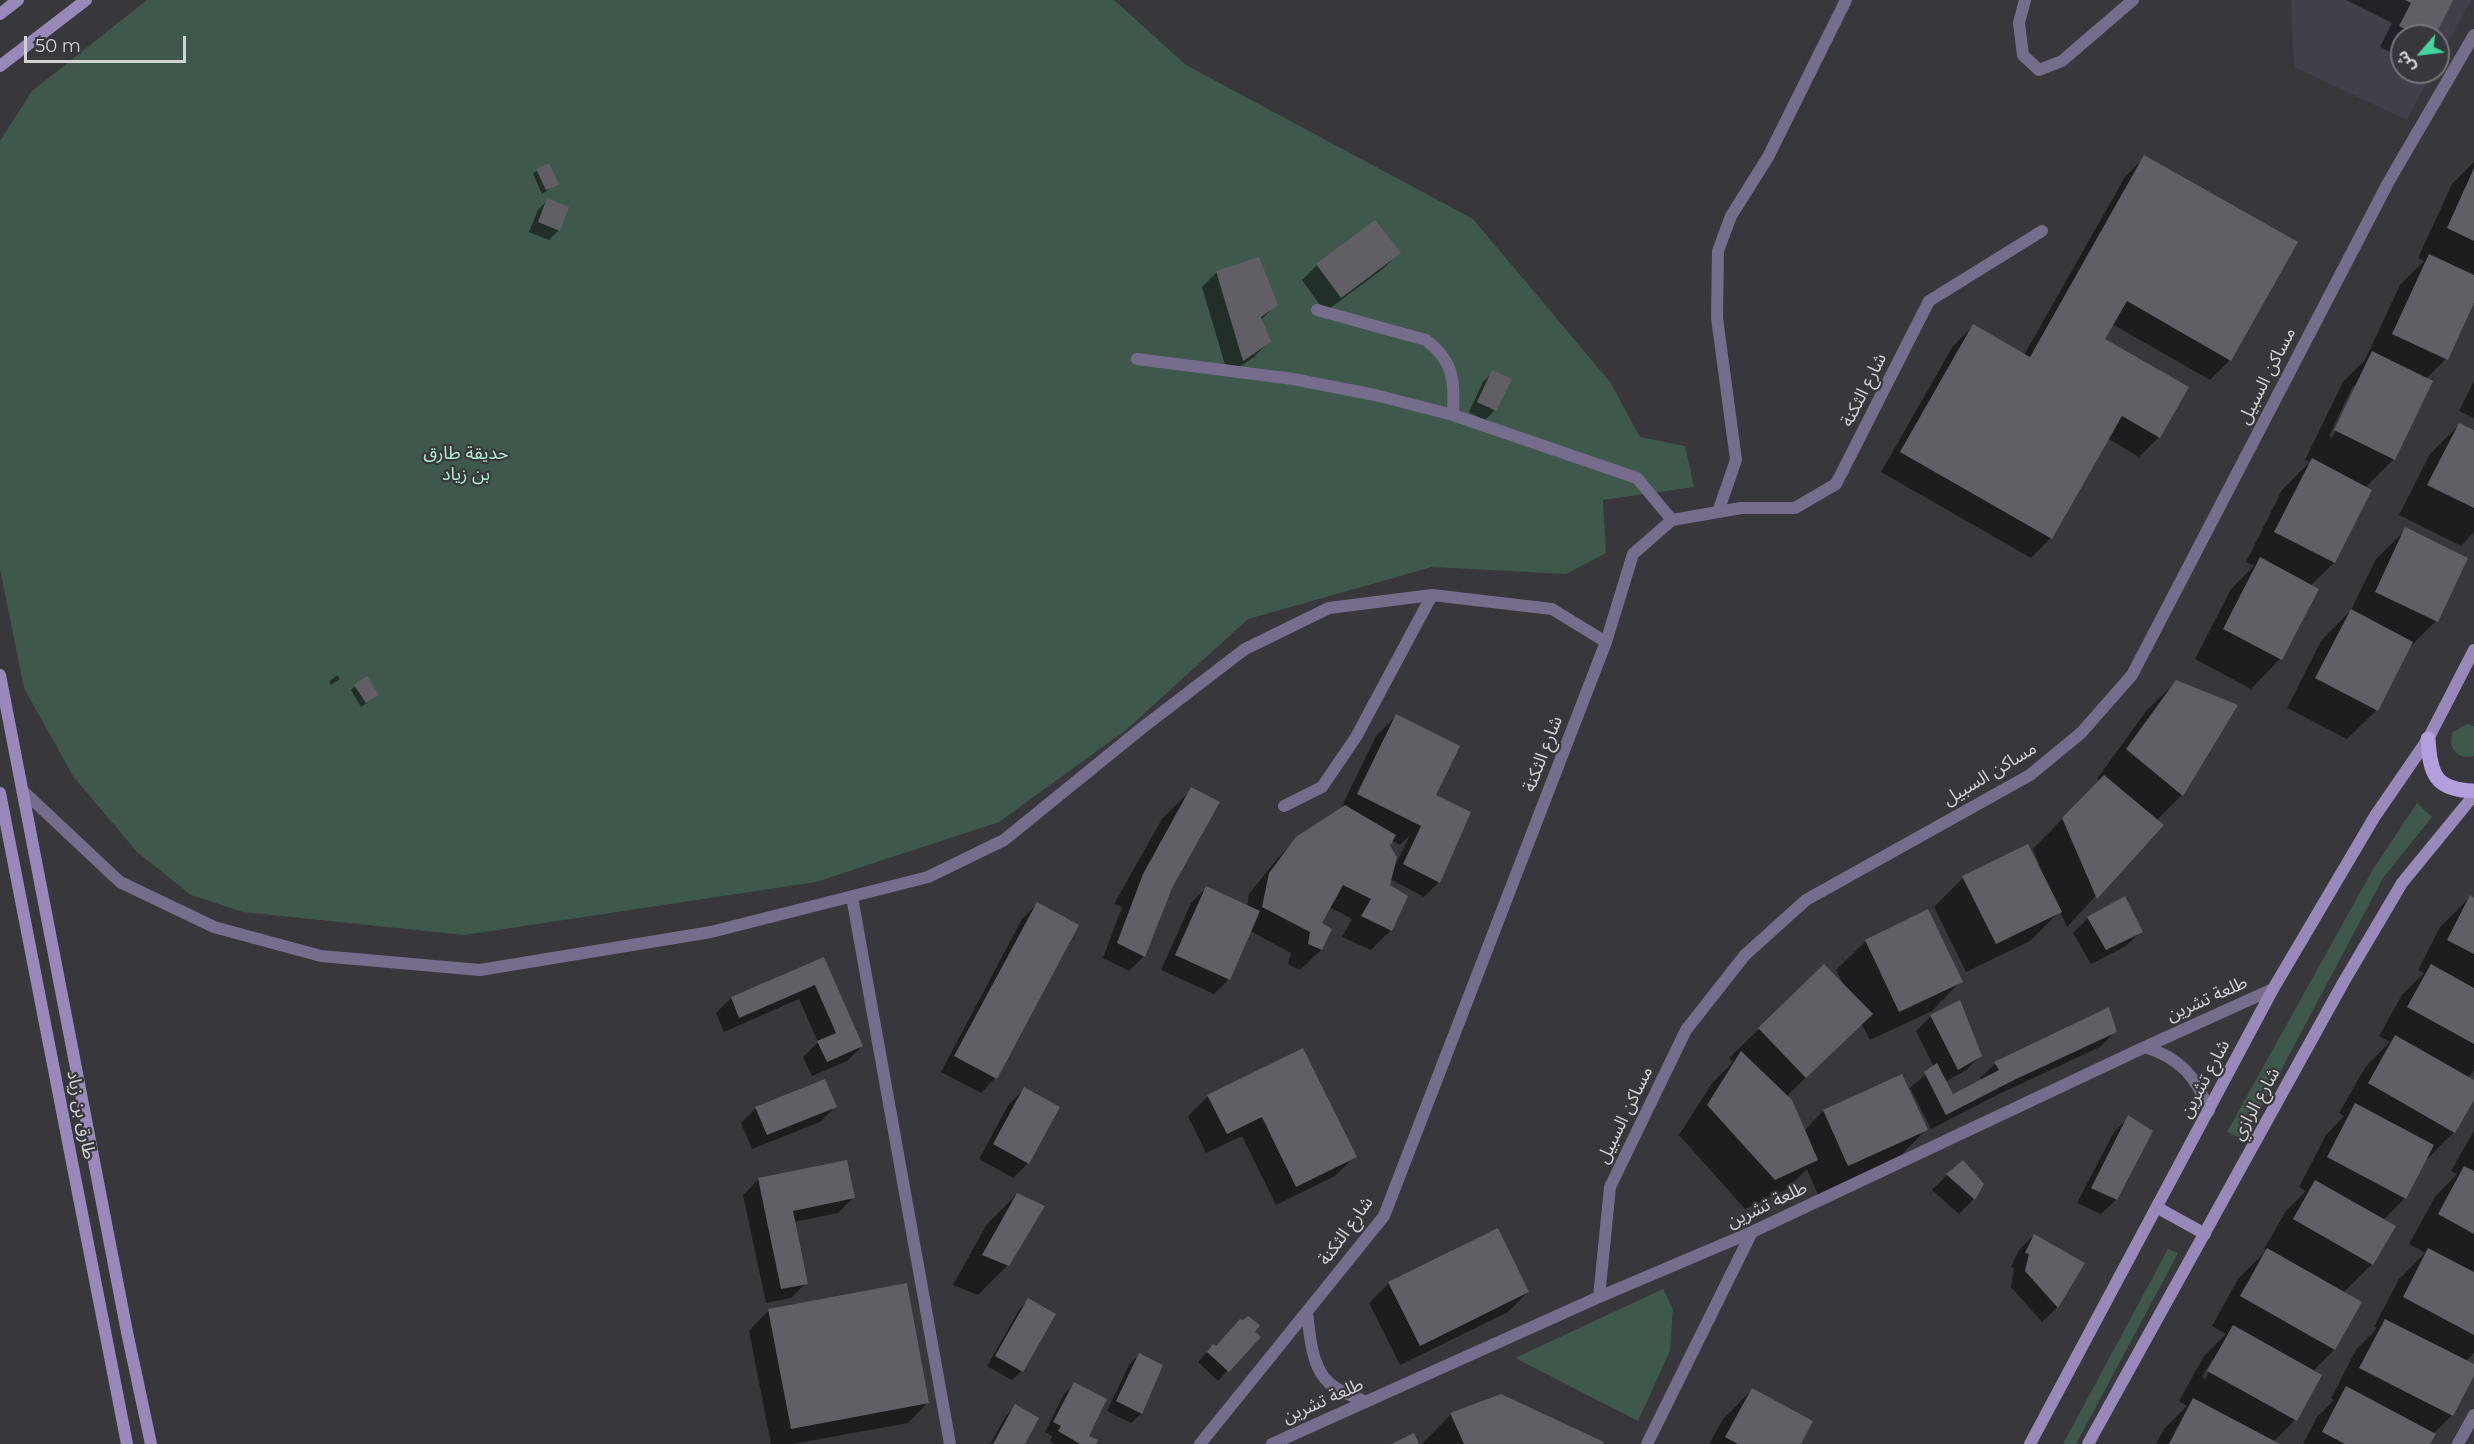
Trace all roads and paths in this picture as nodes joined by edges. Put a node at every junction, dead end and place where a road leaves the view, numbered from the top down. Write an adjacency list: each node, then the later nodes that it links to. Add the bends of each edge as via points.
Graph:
1 (18, 0): 6 (main road)
2 (86, 0): 8 (main road)
3 (1846, 0): 13 (street, via 1768,157 1731,216 1718,250 1717,318 1736,460)
4 (2025, 0): 5 (street, via 2019,23 2023,55 2039,69 2062,61)
5 (2133, 0)
6 (0, 14)
7 (2474, 35): 31 (street, مساكن السبيل, via 2389,181 2132,675 2081,733 2030,775 1806,900 1745,955 1686,1030 1610,1187)
8 (0, 66)
9 (2042, 231): 13 (street, شارع الثكنة, via 1929,301 1836,484 1795,508)
10 (1317, 310): 12 (street, via 1426,340 1437,348 1454,381)
11 (1137, 359): 12 (street, via 1293,379)
12 (1453, 415): 14 (street, via 1637,478)
13 (1718, 512): 14 (street, شارع الثكنة)
14 (1672, 520): 16 (street, شارع الثكنة, via 1633,554)
15 (1432, 595): 16 (street, via 1552,609); 23 (street, via 1356,737 1322,787); 24 (street, via 1329,608 1245,649 1004,840 928,877)
16 (1606, 642): 32 (street, شارع الثكنة, via 1384,1216)
17 (2474, 650): 19 (main road, شارع تشرين)
18 (0, 675): 20 (main road)
19 (2428, 739): 22 (main road, via 2429,766 2441,783 2456,791); 25 (main road, شارع تشرين, via 2375,816)
20 (22, 790): 24 (street, via 120,882 214,927 321,956 480,970 711,932); 36 (main road)
21 (0, 793): 35 (main road, طارق بن زياد)
22 (2474, 793): 30 (main road, شارع الرازي, via 2402,883)
23 (1284, 806)
24 (852, 897): 37 (street)
25 (2273, 989): 26 (street, طلعة تشرين); 27 (main road, شارع تشرين)
26 (2145, 1047): 27 (street, via 2163,1052 2181,1065 2197,1083); 29 (street, طلعة تشرين)
27 (2209, 1111): 28 (main road, شارع تشرين)
28 (2158, 1208): 30 (main road); 41 (main road, شارع تشرين)
29 (1752, 1233): 31 (street, طلعة تشرين); 40 (street)
30 (2205, 1234): 42 (main road, شارع الرازي)
31 (1599, 1297): 33 (street, طلعة تشرين)
32 (1307, 1312): 33 (street, via 1320,1371 1334,1387); 38 (street, شارع الثكنة)
33 (1366, 1402): 39 (street, طلعة تشرين)
34 (2474, 1415): 43 (street)
35 (127, 1444)
36 (151, 1444)
37 (950, 1444)
38 (1200, 1444)
39 (1272, 1444)
40 (1647, 1444)
41 (2030, 1444)
42 (2088, 1444)
43 (2458, 1444)

